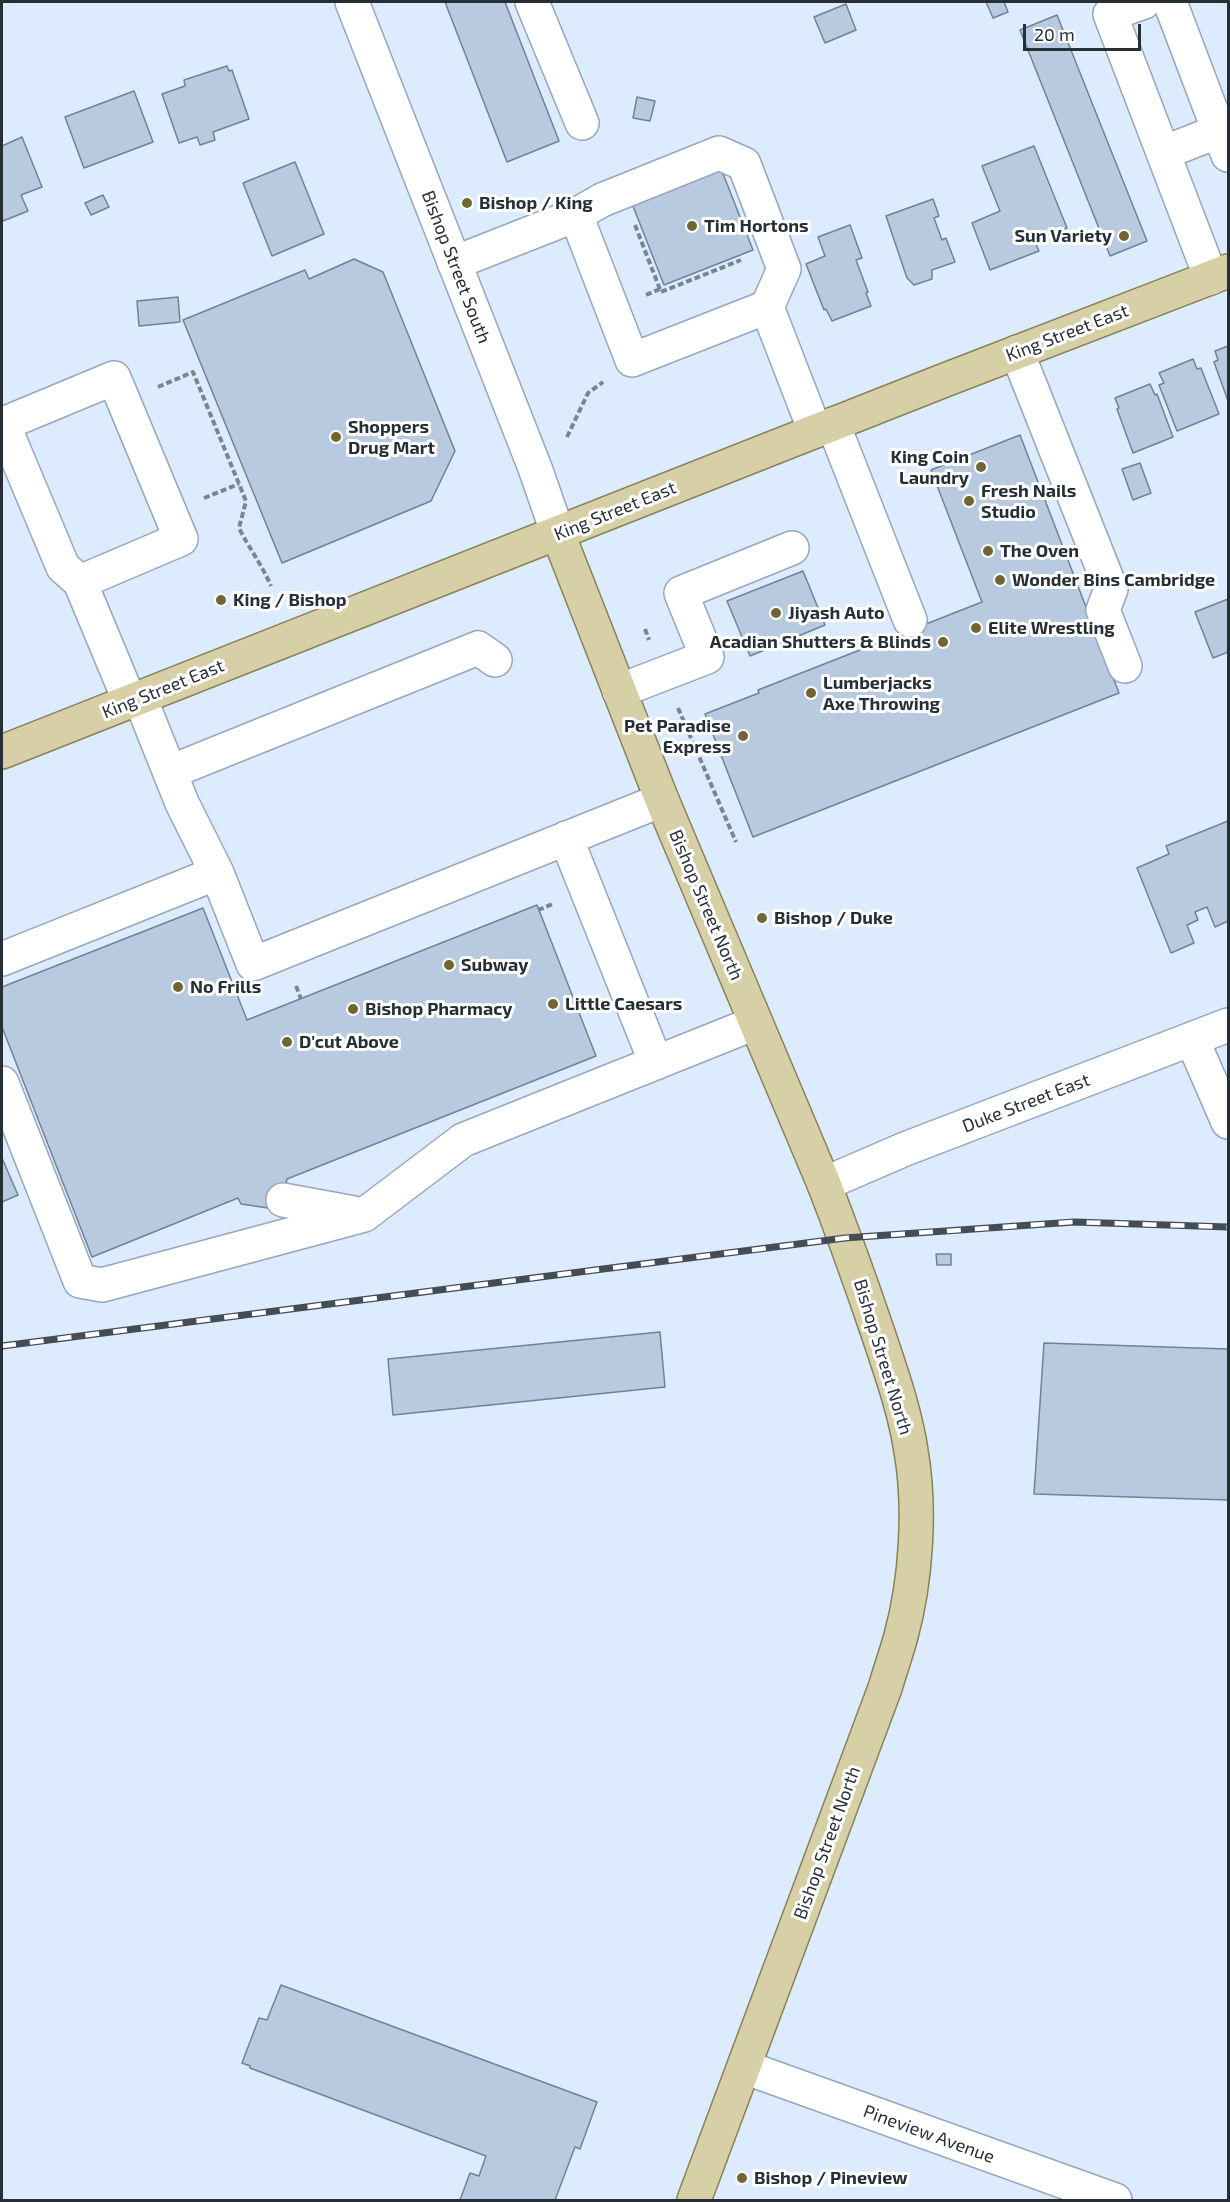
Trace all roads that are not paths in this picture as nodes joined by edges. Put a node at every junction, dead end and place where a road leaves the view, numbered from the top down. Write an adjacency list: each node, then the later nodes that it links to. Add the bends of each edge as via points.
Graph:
1 (351, 2): 9 (street, Bishop Street South)
2 (532, 2): 5 (street)
3 (1144, 2): 7 (street, via 1110,14)
4 (1170, 2): 6 (street)
5 (582, 123)
6 (1224, 143): 7 (street)
7 (1163, 153): 10 (street)
8 (576, 215): 9 (street); 11 (street, via 632,360); 11 (street, via 602,200 719,153 744,164 784,269)
9 (454, 263): 14 (street, Bishop Street South)
10 (1220, 274): 12 (main road, King Street East)
11 (767, 307): 13 (street)
12 (1017, 352): 13 (main road, King Street East); 19 (street, via 1111,589 1102,610)
13 (824, 428): 14 (main road, King Street East); 17 (street)
14 (558, 534): 20 (main road, Bishop Street North); 21 (main road, King Street East)
15 (792, 548): 20 (street, via 681,593 707,657)
16 (80, 582): 16 (street, via 181,539 114,378 3,424 63,567); 21 (street)
17 (910, 620)
18 (495, 660): 23 (street, via 478,648)
19 (1125, 666)
20 (619, 691): 24 (main road, Bishop Street North)
21 (135, 700): 22 (main road, King Street East); 23 (street)
22 (2, 753)
23 (170, 772): 26 (street)
24 (662, 800): 25 (street); 28 (main road, Bishop Street North)
25 (566, 838): 26 (street, via 253,964); 31 (street)
26 (217, 873): 27 (street)
27 (2, 959)
28 (755, 1023): 31 (street); 34 (main road, Bishop Street North)
29 (1228, 1025): 30 (street, Duke Street East)
30 (1192, 1039): 33 (street); 34 (street, Duke Street East)
31 (656, 1062): 36 (street, via 463,1140)
32 (2, 1083): 36 (street, via 80,1281 102,1285)
33 (1228, 1122)
34 (824, 1184): 37 (main road, Bishop Street North, via 900,1399 912,1453 914,1555 902,1635 885,1688)
35 (283, 1200): 36 (street)
36 (364, 1215)
37 (744, 2067): 38 (main road, Bishop Street North); 39 (street, Pineview Avenue)
38 (694, 2200)
39 (1114, 2200)

